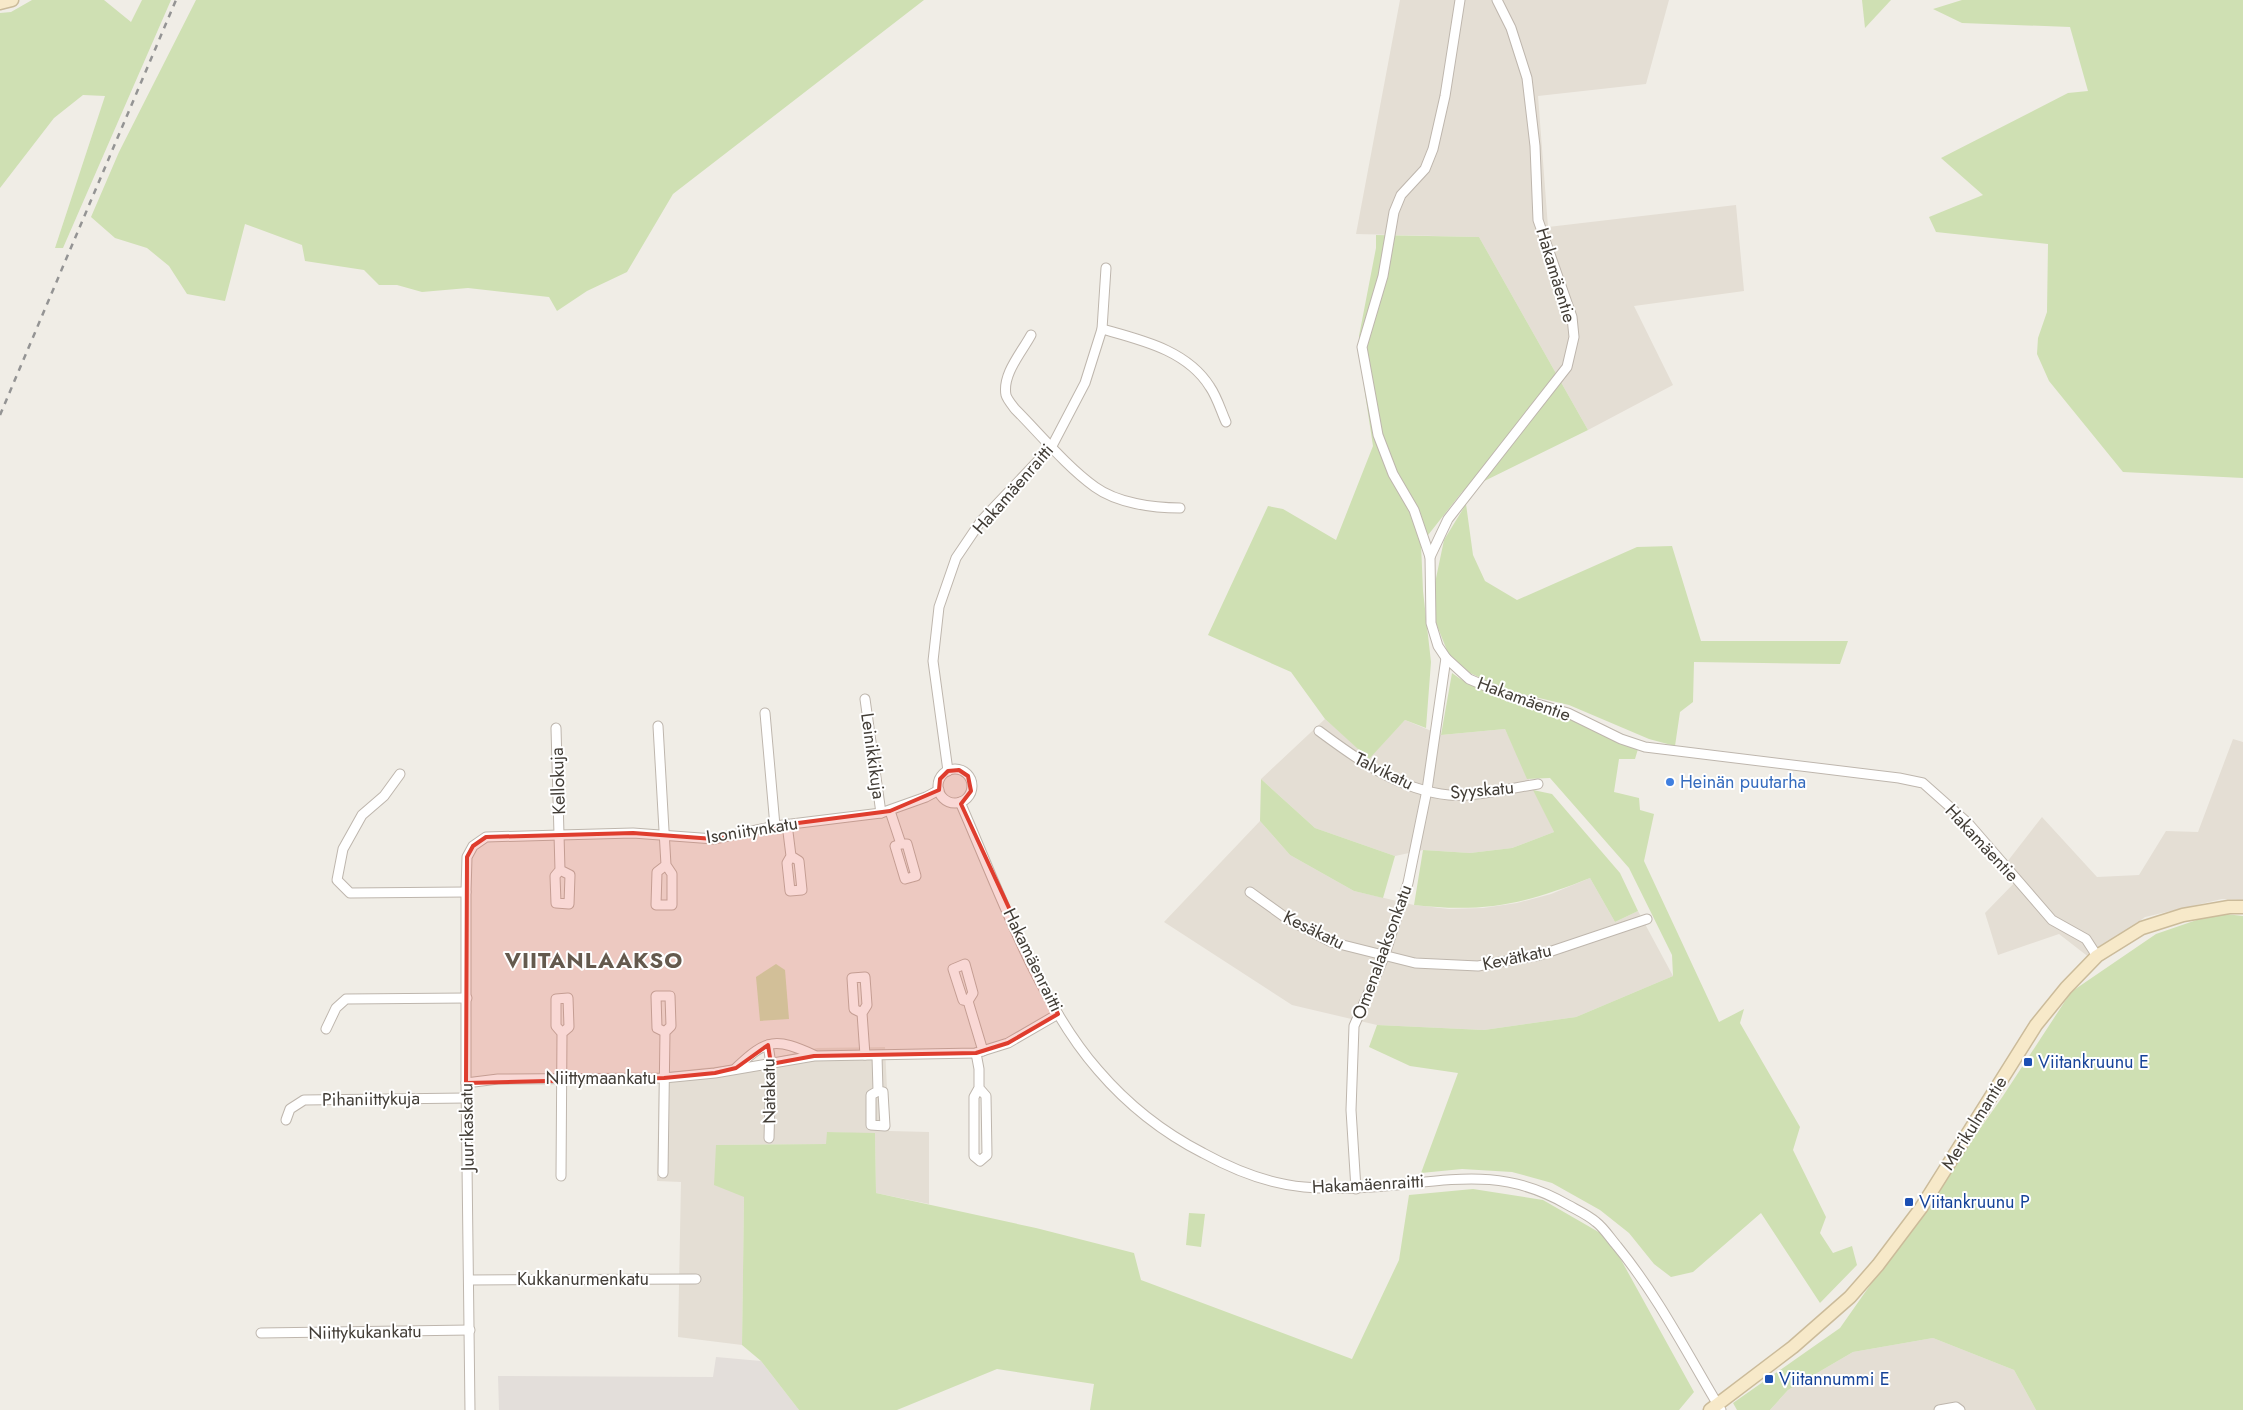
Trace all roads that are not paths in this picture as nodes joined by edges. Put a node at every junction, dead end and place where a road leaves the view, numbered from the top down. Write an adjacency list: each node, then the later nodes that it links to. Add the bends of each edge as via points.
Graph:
1 (12, 0): 4 (street)
2 (1460, 0): 11 (street, via 1433,149 1425,169 1401,195 1394,212 1383,276 1362,347 1378,435 1392,474 1414,510)
3 (1497, 0): 11 (street, Hakamäentie, via 1511,28 1527,78 1536,146 1538,220 1572,317 1574,337 1567,366 1448,519)
4 (0, 2)
5 (1106, 268): 6 (street, Hakamäenraitti)
6 (1102, 329): 8 (street, via 1172,352 1199,372 1211,388); 9 (street, Hakamäenraitti, via 1085,383)
7 (1031, 336): 9 (street, via 1010,372 1006,396)
8 (1226, 422)
9 (1052, 446): 10 (street, via 1096,488 1158,508); 18 (street, Hakamäenraitti, via 981,522 956,558 939,607 933,661)
10 (1180, 508)
11 (1430, 556): 12 (street, Hakamäentie, via 1431,624)
12 (1446, 658): 22 (street, Omenalaaksonkatu); 39 (street, Hakamäentie, via 1469,679 1509,696 1568,713 1645,747 1923,783 1968,823 2052,920 2086,939)
13 (865, 699): 25 (street, Leinikkikuja)
14 (764, 712): 27 (street)
15 (658, 726): 29 (street)
16 (556, 728): 28 (street, Kellokuja)
17 (1319, 731): 22 (street, Talvikatu, via 1365,765 1410,786)
18 (948, 771): 21 (street, via 940,779); 23 (street, via 964,772 970,780 971,791)
19 (400, 774): 35 (street, via 384,796 362,815 343,849 337,880 350,894)
20 (1538, 784): 22 (street, Syyskatu, via 1450,795)
21 (938, 790): 23 (street, via 944,799); 24 (street, Isoniitynkatu)
22 (1427, 790): 40 (street, Omenalaaksonkatu, via 1408,883)
23 (960, 802): 44 (street, Hakamäenraitti)
24 (890, 810): 25 (street, Isoniitynkatu); 30 (street)
25 (881, 813): 26 (street, Isoniitynkatu)
26 (787, 824): 27 (street, Isoniitynkatu); 32 (street)
27 (775, 826): 29 (street, Isoniitynkatu, via 714,839)
28 (560, 835): 29 (street, Isoniitynkatu, via 633,833); 31 (street, Isoniitynkatu, via 486,837); 34 (street, Kellokuja)
29 (665, 837): 33 (street)
30 (901, 844)
31 (473, 846): 35 (street, Juurikaskatu, via 466,857)
32 (791, 856)
33 (666, 865)
34 (560, 870)
35 (466, 892): 41 (street, Juurikaskatu)
36 (1250, 892): 40 (street, Kesäkatu, via 1289,920 1331,942)
37 (2243, 907): 39 (street, Merikulmantie, via 2184,915 2142,928)
38 (1647, 919): 40 (street, Kevätkatu, via 1540,955 1478,966 1414,963)
39 (2097, 956): 72 (street, Merikulmantie, via 2036,1024 1921,1208 1878,1265 1850,1297)
40 (1384, 957): 67 (street, Omenalaaksonkatu, via 1354,1026 1352,1110)
41 (467, 998): 45 (street, via 346,999 336,1008); 57 (street, Juurikaskatu)
42 (968, 1001): 49 (street)
43 (862, 1013): 50 (street)
44 (1058, 1014): 49 (street, Niittymaankatu, via 1008,1043); 67 (street, Hakamäenraitti, via 1096,1068 1120,1094 1176,1139 1215,1160 1275,1183)
45 (326, 1029)
46 (665, 1032): 56 (street)
47 (562, 1033): 55 (street)
48 (768, 1045): 51 (street, Niittymaankatu, via 779,1042); 53 (street, Natakatu); 54 (street)
49 (979, 1052): 52 (street, Niittymaankatu); 58 (street)
50 (865, 1055): 51 (street, Niittymaankatu); 52 (street, Niittymaankatu)
51 (814, 1056): 53 (street, Niittymaankatu)
52 (877, 1056): 59 (street)
53 (772, 1064): 54 (street, Niittymaankatu); 64 (street, Natakatu)
54 (736, 1068): 56 (street, Niittymaankatu)
55 (563, 1078): 56 (street, Niittymaankatu); 57 (street, Niittymaankatu); 66 (street)
56 (664, 1078): 65 (street)
57 (466, 1082): 60 (street, Juurikaskatu)
58 (979, 1088): 62 (street, via 974,1097); 63 (street, via 986,1096)
59 (878, 1091)
60 (466, 1098): 61 (street, Pihaniittykuja, via 304,1100 290,1109); 69 (street, Juurikaskatu)
61 (286, 1120)
62 (974, 1126): 63 (street); 63 (street, via 974,1156 980,1160 987,1155)
63 (987, 1127)
64 (770, 1138)
65 (663, 1173)
66 (561, 1176)
67 (1356, 1189): 72 (street, Hakamäenraitti, via 1466,1178 1509,1181 1546,1193 1596,1221 1633,1266 1700,1371)
68 (696, 1279): 69 (street, Kukkanurmenkatu)
69 (470, 1280): 70 (street, Juurikaskatu)
70 (470, 1330): 71 (street, Niittykukankatu); 73 (street, Juurikaskatu)
71 (261, 1333)
72 (1716, 1408)
73 (470, 1410)
74 (1939, 1410): 75 (street)
75 (1960, 1410)

